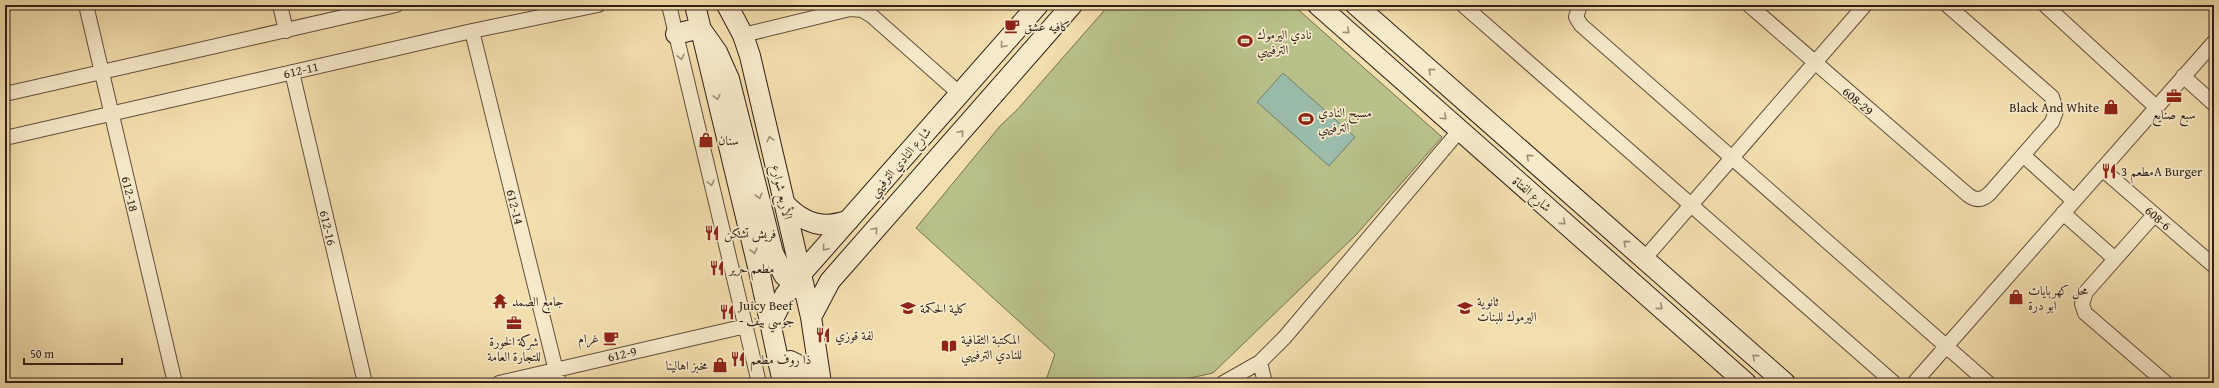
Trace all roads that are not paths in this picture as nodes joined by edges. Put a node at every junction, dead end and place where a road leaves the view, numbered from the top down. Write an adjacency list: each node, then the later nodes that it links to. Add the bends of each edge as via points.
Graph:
1 (86, 5): 29 (street, 612-18)
2 (280, 5): 22 (street)
3 (396, 5): 22 (street)
4 (598, 5): 23 (street, 612-11)
5 (669, 5): 24 (street)
6 (695, 5): 20 (street)
7 (727, 5): 25 (street, الأربع شوارع)
8 (1038, 5): 33 (street, شارع النادي الترفيهي, one-way to 33)
9 (1072, 5): 53 (street, شارع النادي الترفيهي, one-way to 9, via 830,282)
10 (1318, 5): 27 (street, شارع الفتاة, one-way to 27)
11 (1356, 5): 21 (street, شارع الفتاة)
12 (1463, 5): 19 (street)
13 (1580, 5): 40 (street, via 1576,17 1581,26)
14 (1750, 5): 28 (street, 608-29)
15 (1865, 5): 28 (street)
16 (1947, 5): 39 (street, via 2054,101 2056,111 2052,122)
17 (2045, 5): 35 (street)
18 (863, 7): 25 (street); 33 (street)
19 (1479, 10): 44 (street)
20 (700, 28): 24 (street); 49 (street, one-way to 49, via 717,52 729,79); 54 (street, one-way to 54)
21 (1384, 30): 27 (street, via 1370,34); 50 (street, شارع الفتاة, one-way to 21)
22 (286, 31): 29 (street)
23 (472, 31): 30 (street, 612-11); 58 (street, 612-14)
24 (676, 34): 55 (street, one-way to 55)
25 (743, 35): 43 (street, الأربع شوارع, one-way to 25)
26 (2214, 42): 31 (street)
27 (1366, 47): 37 (street, شارع الفتاة, one-way to 37)
28 (1814, 63): 39 (street, 608-29, via 1968,195 1976,199 1986,197); 40 (street)
29 (101, 72): 32 (street); 36 (street, 612-18)
30 (292, 72): 36 (street, 612-11); 62 (street, 612-16)
31 (2183, 76): 34 (street); 35 (street)
32 (5, 94)
33 (960, 94): 47 (street, شارع النادي الترفيهي)
34 (2214, 104)
35 (2156, 108): 41 (street)
36 (111, 114): 38 (street, 612-11); 61 (street, 612-18)
37 (1459, 130): 57 (street, via 1285,337); 70 (street, شارع الفتاة, one-way to 70)
38 (5, 138)
39 (2023, 155): 42 (street)
40 (1732, 158): 44 (street); 56 (street)
41 (2102, 169): 42 (street); 46 (street, 608-6)
42 (2074, 201): 45 (street)
43 (786, 205): 47 (street, via 801,218 820,225 840,224); 48 (street, الأربع شوارع)
44 (1691, 205): 50 (street); 72 (street)
45 (2063, 213): 51 (street); 56 (street)
46 (2154, 215): 51 (street); 52 (street, 608-6)
47 (849, 220): 53 (street, شارع النادي الترفيهي, one-way to 53)
48 (795, 247): 49 (street, via 786,255); 53 (street, الأربع شوارع)
49 (773, 253): 53 (street, via 781,270)
50 (1644, 259): 71 (street, شارع الفتاة, one-way to 50)
51 (2115, 259): 60 (street, via 2083,295 2083,309)
52 (2214, 266)
53 (805, 287): 54 (street, شارع النادي الترفيهي, via 785,295); 67 (street, الأربع شوارع)
54 (771, 323): 59 (street)
55 (746, 326): 58 (street, 612-9); 65 (street)
56 (1946, 346): 73 (street); 74 (street)
57 (1260, 362): 68 (street); 69 (street)
58 (555, 369): 63 (street, 612-9); 64 (street, 612-14)
59 (781, 374): 66 (street, via 790,361 798,364)
60 (2162, 382)
61 (175, 383)
62 (364, 383)
63 (499, 383)
64 (559, 383)
65 (760, 383)
66 (805, 383)
67 (820, 383)
68 (1223, 383)
69 (1265, 383)
70 (1746, 383)
71 (1784, 383)
72 (1894, 383)
73 (1914, 383)
74 (1988, 383)

